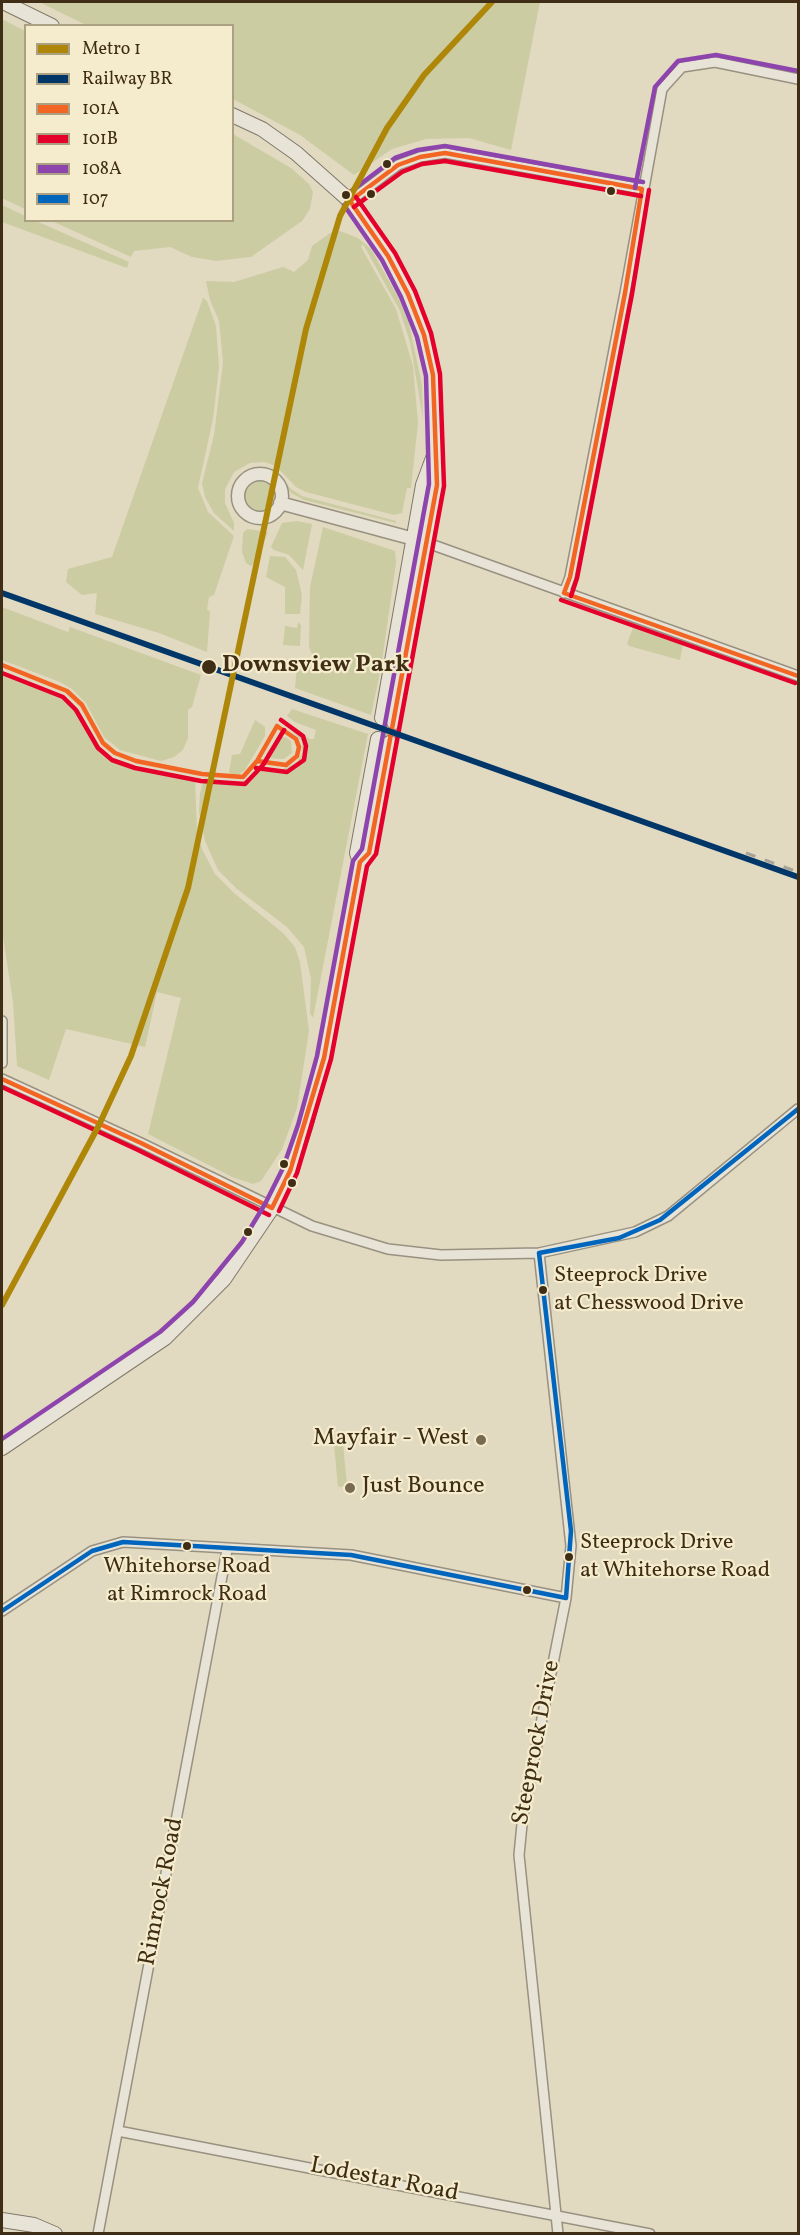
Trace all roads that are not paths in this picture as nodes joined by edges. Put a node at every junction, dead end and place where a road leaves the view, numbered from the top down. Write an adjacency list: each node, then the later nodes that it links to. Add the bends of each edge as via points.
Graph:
1 (3, 2): 2 (main road)
2 (48, 24)
3 (798, 80): 5 (street, via 715,62 682,68 662,89)
4 (234, 115): 6 (main road, via 296,153)
5 (642, 189): 6 (street, via 445,153 398,165); 9 (street, via 625,293)
6 (350, 201): 8 (main road, via 388,256 424,335 436,417 434,453 423,485)
7 (280, 503): 8 (street)
8 (421, 541): 9 (street); 11 (main road)
9 (564, 593): 10 (street)
10 (798, 676)
11 (388, 720)
12 (384, 741): 17 (main road, via 357,853 360,862 324,1058 302,1138)
13 (2, 1021): 14 (street)
14 (2, 1063)
15 (2, 1079): 17 (street)
16 (798, 1109): 18 (street, via 668,1216 619,1238)
17 (272, 1208): 18 (street, via 338,1235 388,1249 441,1254); 19 (main road, via 224,1279 165,1338)
18 (539, 1253): 21 (street, Steeprock Drive, via 571,1531)
19 (2, 1448)
20 (227, 1550): 21 (street, via 351,1555); 22 (street, via 145,1543 103,1546); 23 (street, Rimrock Road)
21 (566, 1598): 24 (street, Steeprock Drive, via 518,1846)
22 (2, 1611)
23 (118, 2131): 24 (street, Lodestar Road); 27 (street, Rimrock Road)
24 (556, 2215): 28 (street, Steeprock Drive); 29 (street, Lodestar Road)
25 (12, 2226): 26 (main road, via 33,2225)
26 (55, 2234)
27 (98, 2234)
28 (558, 2234)
29 (650, 2234)

